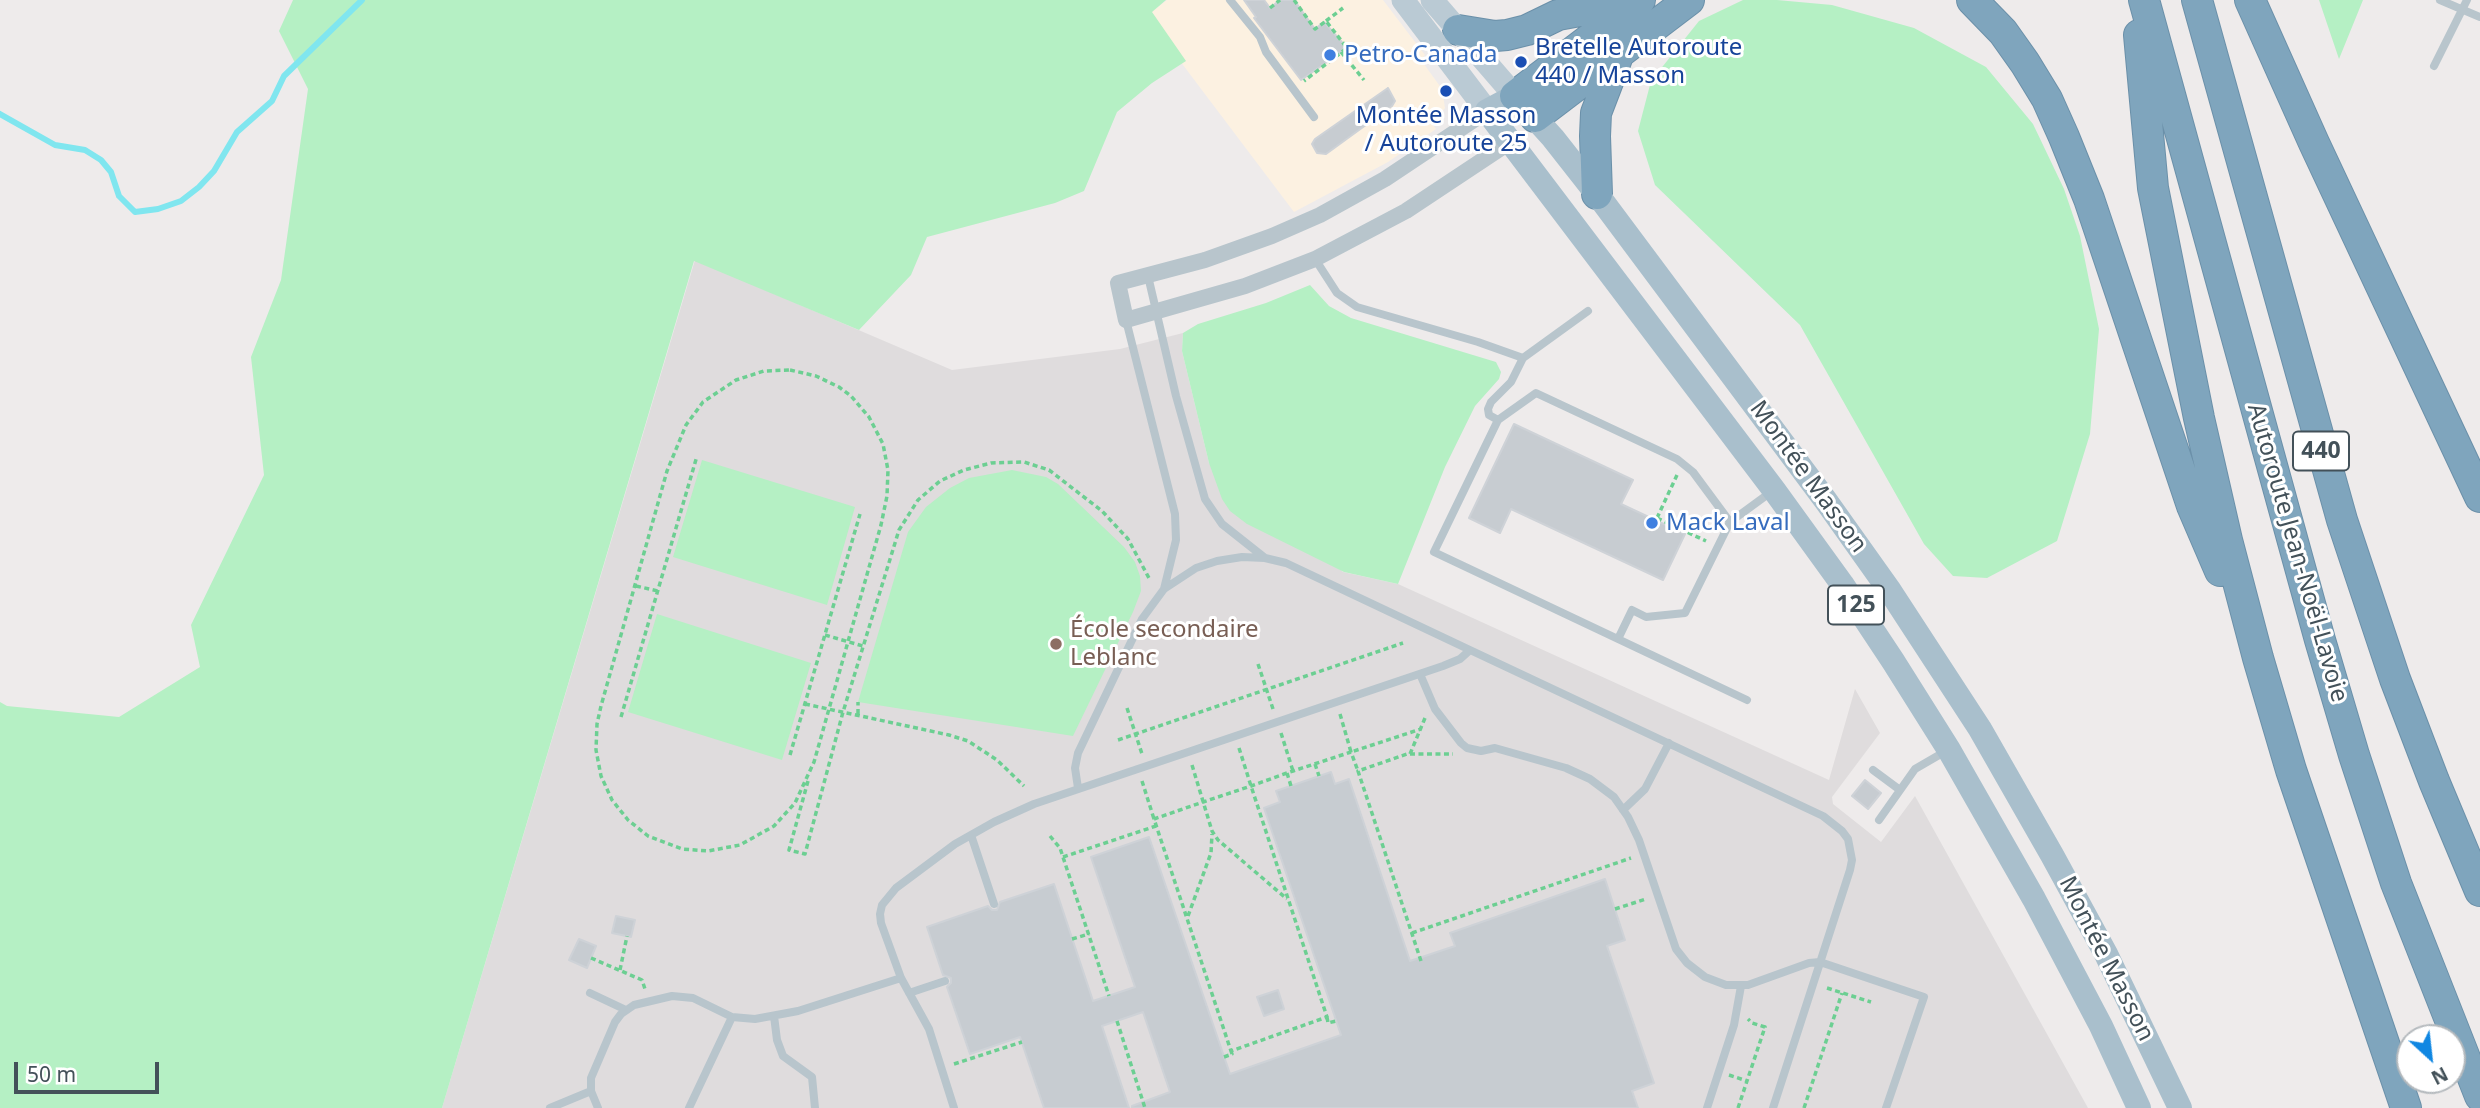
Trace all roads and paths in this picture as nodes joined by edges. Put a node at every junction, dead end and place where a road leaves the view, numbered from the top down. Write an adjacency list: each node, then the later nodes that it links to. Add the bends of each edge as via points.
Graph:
1 (1230, 0): 28 (lane)
2 (1280, 0): 15 (path)
3 (1294, 0): 19 (path, via 1315,29)
4 (1403, 0): 27 (street, Montée Masson)
5 (1433, 0): 20 (street, Montée Masson)
6 (1640, 0): 20 (highway, via 1558,15 1507,35); 26 (highway)
7 (1689, 0): 22 (highway)
8 (1972, 0): 58 (highway, via 2025,63 2073,157 2192,506)
9 (2136, 0): 58 (highway, via 2153,188 2199,418)
10 (2144, 0): 145 (highway, Autoroute Jean-Noël-Lavoie / 440, via 2354,755 2396,883)
11 (2197, 0): 109 (highway, 440, via 2342,520 2395,679)
12 (2250, 0): 41 (highway)
13 (2440, 0): 17 (lane)
14 (2467, 0): 17 (lane)
15 (1270, 8)
16 (1343, 8): 19 (path)
17 (2464, 10): 18 (lane); 23 (lane)
18 (2480, 16)
19 (1326, 21): 21 (path, via 1346,48)
20 (1458, 30): 26 (street, Montée Masson)
21 (1341, 52): 24 (path); 25 (path)
22 (1619, 52): 26 (highway); 30 (highway, via 1596,113)
23 (2434, 66)
24 (1364, 80)
25 (1299, 84)
26 (1525, 106): 27 (main road); 29 (main road); 30 (main road, Montée Masson)
27 (1487, 111): 29 (main road, Montée Masson / 125); 32 (street, via 1320,215 1251,244)
28 (1314, 117)
29 (1510, 142): 31 (street, via 1406,211); 40 (main road, Montée Masson / 125)
30 (1597, 194): 158 (main road, Montée Masson, via 1851,535 1957,694 2106,954)
31 (1315, 259): 34 (street); 36 (lane, via 1337,293 1357,307)
32 (1148, 276): 34 (lane); 35 (street, via 1118,283)
33 (1588, 311): 36 (lane)
34 (1158, 313): 35 (street); 45 (lane, via 1205,499 1222,524)
35 (1126, 320): 48 (lane, via 1175,514 1176,540)
36 (1523, 358): 37 (lane, via 1511,382 1488,409)
37 (1498, 421): 43 (lane, via 1536,393 1677,459 1693,472); 53 (lane, via 1434,552)
38 (697, 456): 49 (path)
39 (1679, 471): 44 (path, via 1656,519)
40 (1774, 490): 43 (lane); 79 (main road, Montée Masson / 125, via 1842,584)
41 (2480, 498)
42 (860, 513): 51 (path)
43 (1730, 522): 44 (lane)
44 (1718, 546): 53 (lane, via 1685,613 1646,617 1632,610)
45 (1265, 558): 48 (lane, via 1217,561 1183,575); 57 (lane, via 1336,585)
46 (1150, 580): 56 (path, via 1128,539 1060,477 1024,462 977,466 940,481 907,515)
47 (635, 586): 49 (path); 54 (path, via 667,471 693,414 713,394 748,375 776,370 804,373 839,387 861,406 877,432 888,470 881,525); 85 (path, via 596,737 601,776 628,820 648,836 682,849 708,851 740,845 785,816)
48 (1164, 589): 95 (lane, via 1142,620 1078,753)
49 (658, 591): 71 (path)
50 (827, 606): 51 (path)
51 (832, 608): 52 (path)
52 (825, 635): 54 (path); 66 (path)
53 (1618, 639): 63 (lane)
54 (848, 641): 56 (path); 67 (path)
55 (1403, 643): 61 (path)
56 (863, 646): 69 (path)
57 (1470, 650): 60 (lane, via 1455,662); 77 (lane)
58 (2258, 658): 159 (highway)
59 (1258, 664): 61 (path)
60 (1420, 674): 65 (lane); 98 (lane, via 1435,709 1467,748 1495,748 1579,774 1608,792)
61 (1266, 690): 62 (path); 74 (path)
62 (1270, 700)
63 (1748, 700)
64 (858, 702): 70 (path)
65 (1336, 702): 75 (lane); 81 (path)
66 (805, 704): 67 (path); 83 (path)
67 (829, 708): 69 (path); 85 (path)
68 (1127, 708): 74 (path)
69 (842, 712): 70 (path); 85 (path, via 806,854 789,850)
70 (858, 714): 92 (path, via 968,741)
71 (621, 717)
72 (1425, 719): 73 (path)
73 (1421, 729): 81 (path); 82 (path)
74 (1135, 734): 76 (path); 78 (path)
75 (1235, 736): 80 (lane); 93 (path)
76 (1118, 740)
77 (1669, 743): 98 (lane, via 1645,789); 121 (lane, via 1823,816 1842,831 1852,860)
78 (1139, 745)
79 (1949, 750): 96 (lane, via 1915,769); 157 (main road, Montée Masson / 125, via 2055,937)
80 (1188, 752): 87 (lane); 97 (path)
81 (1351, 752): 86 (path); 89 (path)
82 (1410, 754): 84 (path); 89 (path)
83 (790, 755)
84 (1464, 756)
85 (814, 762)
86 (1315, 764): 90 (path); 91 (path)
87 (1138, 769): 95 (lane); 99 (path)
88 (1873, 770): 96 (lane)
89 (1358, 771): 115 (path)
90 (1287, 774): 93 (path); 94 (path)
91 (1319, 776)
92 (1024, 786)
93 (1251, 786): 97 (path); 111 (path)
94 (1291, 786)
95 (1078, 788): 103 (lane, via 1026,807)
96 (1900, 790): 100 (lane)
97 (1203, 802): 99 (path); 102 (path)
98 (1623, 810): 126 (lane, via 1639,840 1676,949 1705,977)
99 (1154, 818): 101 (path)
100 (1878, 820)
101 (1156, 826): 105 (path); 114 (path)
102 (1212, 831): 111 (path); 114 (path, via 1211,853)
103 (971, 835): 112 (lane); 123 (lane, via 896,888 882,905 881,923)
104 (1050, 836): 108 (path)
105 (1117, 839): 106 (path); 108 (path)
106 (1120, 847)
107 (1629, 850): 115 (path, via 1631,858)
108 (1063, 857): 116 (path)
109 (2480, 891)
110 (1646, 900): 113 (path)
111 (1289, 901): 136 (path)
112 (994, 904)
113 (1615, 909)
114 (1187, 918): 141 (path)
115 (1412, 933): 120 (path)
116 (1089, 934): 118 (path); 131 (path)
117 (627, 936): 122 (path)
118 (1072, 939)
119 (591, 958): 122 (path)
120 (1421, 961)
121 (1820, 962): 126 (lane); 154 (lane); 156 (lane, via 1924,997)
122 (620, 970): 124 (path)
123 (901, 978): 129 (lane); 134 (lane)
124 (642, 980)
125 (945, 981): 129 (lane)
126 (1741, 986): 152 (lane, via 1734,1025)
127 (1825, 987): 130 (path)
128 (590, 993): 133 (lane)
129 (909, 993): 143 (lane)
130 (1842, 993): 132 (path); 155 (path)
131 (1110, 996)
132 (1871, 1002)
133 (625, 1010): 135 (lane, via 672,996 693,998); 144 (lane, via 594,1068)
134 (774, 1016): 135 (lane); 149 (lane, via 783,1056 812,1077)
135 (732, 1017): 148 (lane)
136 (1327, 1017): 138 (path, via 1328,1023); 141 (path)
137 (1748, 1017): 153 (path, via 1765,1027)
138 (1336, 1020)
139 (1117, 1021): 151 (path)
140 (1021, 1042): 143 (path)
141 (1231, 1051): 142 (path)
142 (1224, 1057)
143 (943, 1068): 150 (lane)
144 (591, 1091): 146 (lane); 147 (lane)
145 (2480, 1096)
146 (550, 1108)
147 (598, 1108)
148 (689, 1108)
149 (815, 1108)
150 (954, 1108)
151 (1145, 1108)
152 (1707, 1108)
153 (1738, 1108)
154 (1773, 1108)
155 (1804, 1108)
156 (1886, 1108)
157 (2139, 1108)
158 (2180, 1108)
159 (2406, 1108)

